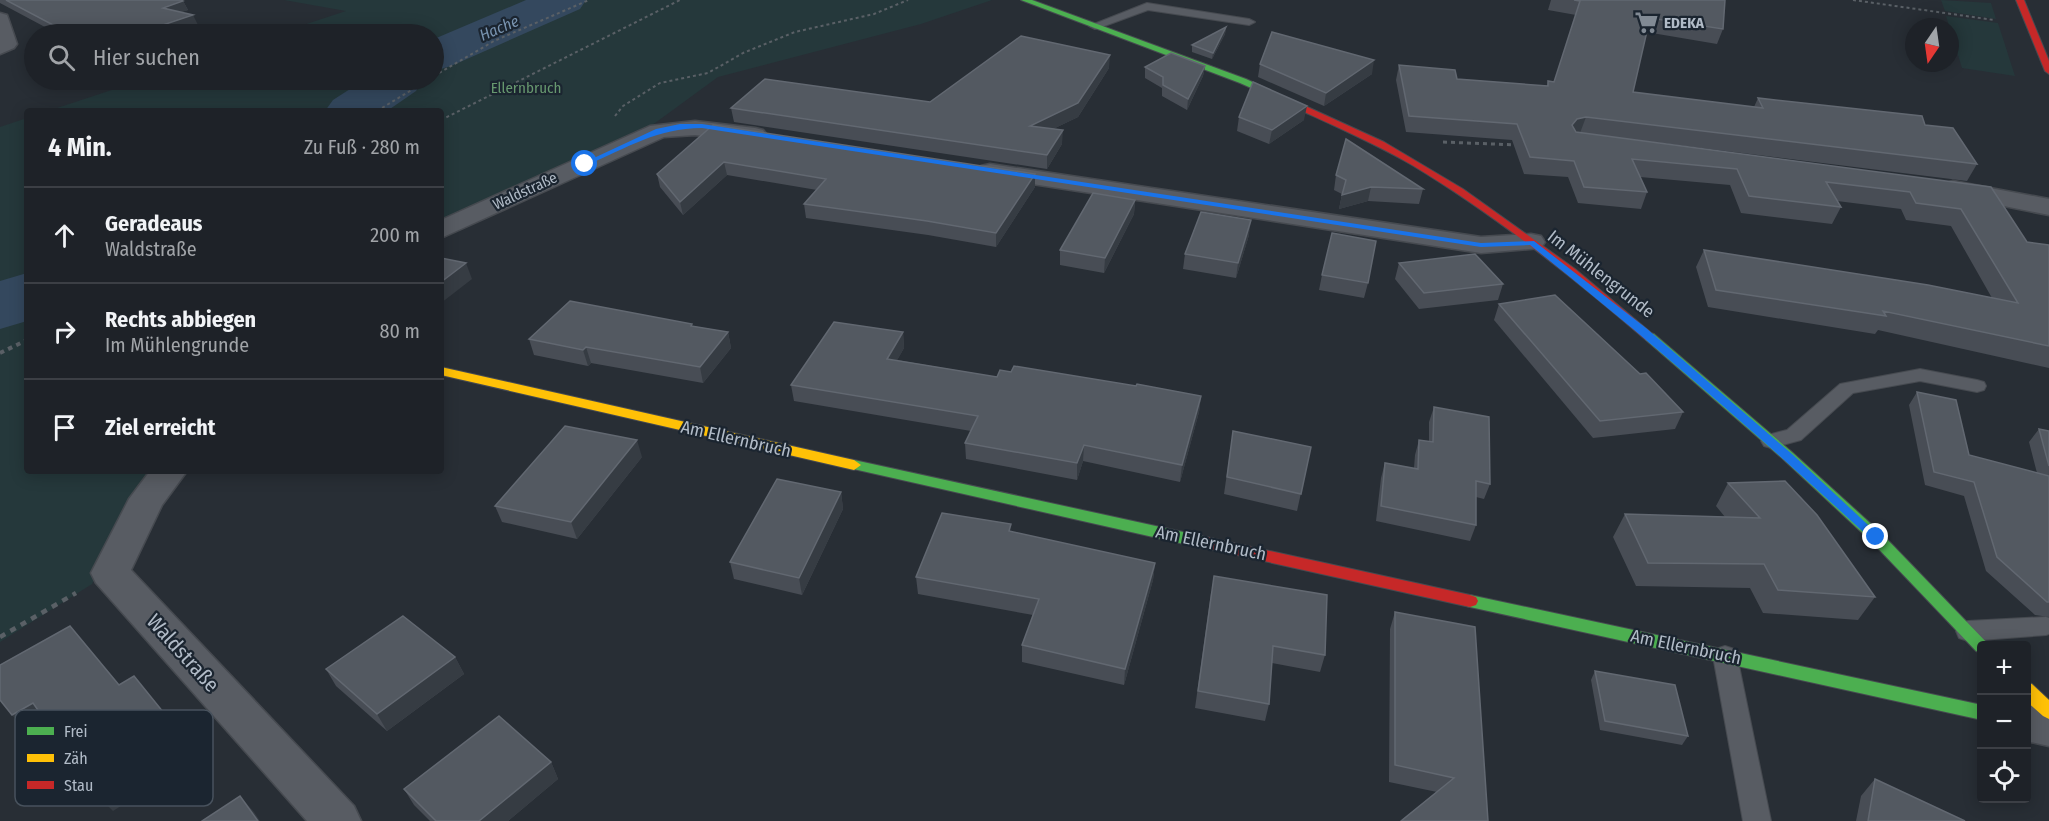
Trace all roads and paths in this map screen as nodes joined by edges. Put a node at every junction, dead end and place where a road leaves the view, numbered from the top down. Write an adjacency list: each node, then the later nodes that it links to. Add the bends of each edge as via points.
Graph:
1 (589, 0): 13 (path, via 494,40)
2 (680, 0): 17 (path)
3 (908, 0): 21 (path, via 874,14 795,32 743,53 708,73 660,83 623,106 592,144)
4 (1024, 0): 10 (main road, Im Mühlengrunde)
5 (1853, 0): 11 (path)
6 (2020, 0): 11 (main road)
7 (1138, 4): 9 (lane); 10 (lane)
8 (0, 19): 12 (street, via 7,44)
9 (1249, 22)
10 (1095, 26): 26 (main road, Im Mühlengrunde, via 1243,81 1354,131 1430,172)
11 (2030, 26): 14 (main road)
12 (0, 48)
13 (444, 70)
14 (2049, 71)
15 (412, 90): 16 (path)
16 (382, 108)
17 (444, 118)
18 (782, 139): 21 (street, Waldstraße, via 680,126 658,131)
19 (1440, 142): 20 (path)
20 (1524, 146)
21 (585, 164): 25 (street, Waldstraße)
22 (965, 167): 26 (street, via 1481,245)
23 (1928, 186): 24 (street)
24 (2049, 207)
25 (444, 229)
26 (1531, 242): 31 (main road, Im Mühlengrunde, via 1642,330)
27 (24, 341): 28 (path)
28 (0, 353)
29 (444, 372): 37 (main road, Am Ellernbruch)
30 (1977, 386): 31 (lane, via 1920,375 1847,388 1794,435)
31 (1771, 441): 36 (main road, Im Mühlengrunde, via 1876,537)
32 (167, 474): 33 (street, via 147,499)
33 (110, 573): 35 (path); 43 (street, Waldstraße)
34 (2046, 626): 36 (lane)
35 (0, 637)
36 (1974, 638)
37 (1725, 656): 40 (main road, Am Ellernbruch); 44 (lane)
38 (2031, 694): 39 (main road)
39 (2049, 711)
40 (1977, 712)
41 (2031, 723): 42 (street)
42 (2049, 727)
43 (337, 821)
44 (1757, 821)

